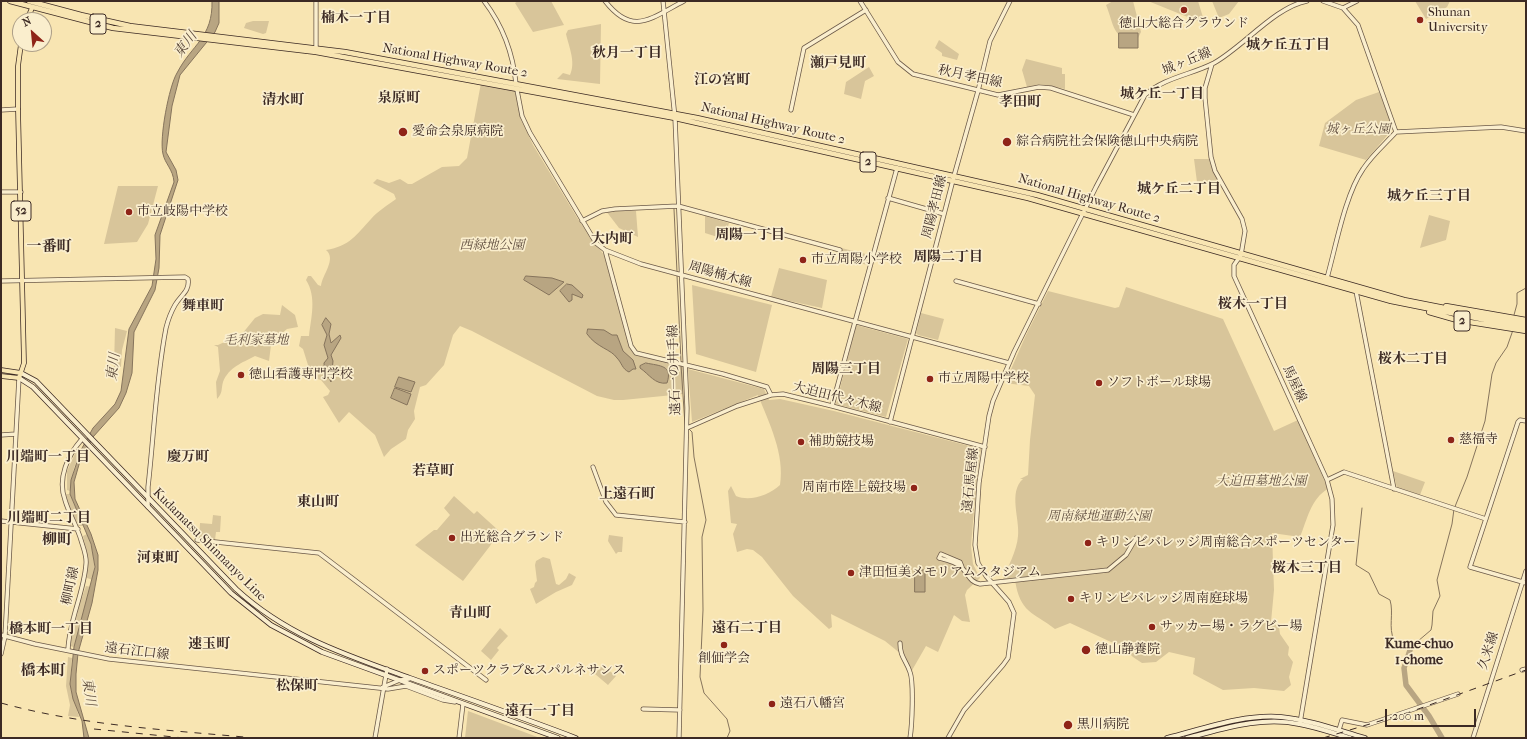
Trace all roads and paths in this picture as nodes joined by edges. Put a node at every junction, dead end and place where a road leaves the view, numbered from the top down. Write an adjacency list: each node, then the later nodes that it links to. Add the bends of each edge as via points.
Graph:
1 (10, 1): 14 (highway, 2)
2 (28, 1): 13 (highway, National Highway Route 2 / 2)
3 (316, 1): 20 (street)
4 (484, 1): 23 (street, via 508,42)
5 (605, 1): 17 (street, via 619,17 632,22 646,20)
6 (663, 1): 17 (street, 遠石一の井手線)
7 (684, 1): 17 (street)
8 (860, 1): 16 (street, 秋月孝田線)
9 (1010, 1): 25 (street, 周陽孝田線, via 990,41)
10 (1307, 1): 22 (street, 城ヶ丘線, via 1289,8)
11 (1323, 1): 15 (street)
12 (1357, 1): 15 (street)
13 (35, 2): 14 (highway); 19 (highway, National Highway Route 2 / 2, via 130,26)
14 (32, 8): 18 (main road); 19 (highway, 2, via 113,28)
15 (1342, 8): 32 (street, via 1354,18 1361,31)
16 (866, 10): 25 (street, 秋月孝田線, via 898,62 908,71); 28 (street, via 804,48)
17 (664, 11): 30 (street, 遠石一の井手線)
18 (30, 12)
19 (197, 36): 20 (highway, National Highway Route 2 / 2)
20 (316, 50): 23 (highway, National Highway Route 2 / 2); 24 (highway, National Highway Route 2 / 2)
21 (20, 52): 26 (main road, 52)
22 (1212, 64): 29 (street, 城ヶ丘線, via 1159,84 1145,95); 44 (street, 馬屋線, via 1205,88 1211,157 1215,171 1242,219 1245,231)
23 (516, 84): 30 (highway, National Highway Route 2 / 2)
24 (517, 90): 30 (highway, National Highway Route 2 / 2); 41 (street, 周陽楠木線, via 522,116 530,133)
25 (978, 91): 29 (street, 秋月孝田線, via 1003,95 1039,87 1051,88); 34 (street, 周陽孝田線)
26 (18, 109): 27 (street); 36 (main road, 52)
27 (1, 110)
28 (791, 110)
29 (1134, 115): 39 (street, 城ヶ丘線)
30 (674, 116): 33 (highway, National Highway Route 2 / 2); 34 (highway, National Highway Route 2 / 2); 38 (street, 遠石一の井手線)
31 (1526, 131): 32 (street, via 1501,127)
32 (1396, 132): 46 (street, via 1367,163 1358,177)
33 (897, 168): 34 (highway, National Highway Route 2 / 2); 37 (street)
34 (953, 178): 39 (highway, National Highway Route 2 / 2); 40 (street, 周陽孝田線)
35 (1, 192): 36 (street)
36 (21, 192): 47 (main road, 52)
37 (888, 198): 40 (street); 54 (street)
38 (678, 206): 41 (street, via 609,210); 43 (street); 45 (street, 遠石一の井手線)
39 (1085, 212): 44 (highway, National Highway Route 2 / 2); 51 (street, 遠石馬屋線)
40 (944, 214): 60 (street, 周陽孝田線)
41 (582, 221): 42 (street, 周陽楠木線, via 596,243)
42 (605, 250): 45 (street, 周陽楠木線, via 641,264); 61 (street, via 632,350)
43 (840, 250)
44 (1239, 256): 46 (highway, National Highway Route 2 / 2); 50 (highway, National Highway Route 2 / 2); 77 (street, 馬屋線, via 1234,265 1234,276)
45 (678, 273): 54 (street, 周陽楠木線); 61 (street, 遠石一の井手線)
46 (1327, 278): 52 (highway, National Highway Route 2 / 2)
47 (23, 280): 48 (street); 64 (main road, 52, via 24,363); 79 (street, via 185,277 188,279 189,285 185,294 176,304 167,325 160,360)
48 (1, 281)
49 (956, 281): 51 (street)
50 (1356, 291): 52 (highway, National Highway Route 2 / 2); 78 (street)
51 (1039, 304): 62 (street, 遠石馬屋線)
52 (1416, 305): 55 (highway, National Highway Route 2 / 2); 55 (highway, 2, via 1457,307)
53 (1526, 320): 56 (highway, 2)
54 (855, 322): 60 (street, 周陽楠木線); 68 (street)
55 (1509, 323): 56 (highway, National Highway Route 2 / 2); 56 (highway, 2)
56 (1518, 324): 57 (highway, National Highway Route 2 / 2); 58 (highway, National Highway Route 2 / 2); 59 (highway, 2)
57 (1526, 324)
58 (1526, 328)
59 (1526, 331)
60 (912, 337): 62 (street, 周陽楠木線); 70 (street, 周陽孝田線)
61 (685, 364): 67 (street, via 767,387); 71 (street, 遠石一の井手線)
62 (1009, 364): 75 (street, 遠石馬屋線, via 993,401)
63 (1, 370): 64 (main road)
64 (21, 372): 66 (main road, 52); 79 (main road, Kudamatsu Shinnanyo Line, via 36,381)
65 (1, 376): 66 (main road)
66 (19, 378): 73 (street); 74 (main road, Kudamatsu Shinnanyo Line, via 33,387)
67 (771, 395): 68 (street, 大迫田代々木線, via 782,394); 71 (street, 大迫田代々木線, via 737,406)
68 (832, 406): 70 (street, 大迫田代々木線)
69 (1526, 421): 81 (street, via 1518,422)
70 (890, 422): 75 (street, 大迫田代々木線)
71 (687, 428): 84 (street, 遠石一の井手線)
72 (1, 434): 73 (street)
73 (16, 434): 83 (street)
74 (82, 439): 80 (main road, Kudamatsu Shinnanyo Line); 85 (street, 柳町線, via 72,451 63,480 64,498)
75 (985, 447): 91 (street, 遠石馬屋線, via 979,483 975,545 978,563)
76 (593, 468): 84 (street, via 606,502 616,516)
77 (1327, 480): 78 (street, via 1344,472); 107 (street, 馬屋線, via 1332,499 1333,525)
78 (1394, 489): 81 (street)
79 (148, 498): 80 (street); 96 (main road, Kudamatsu Shinnanyo Line, via 236,589 258,608 324,647)
80 (148, 507): 97 (main road, Kudamatsu Shinnanyo Line, via 230,593 271,625 322,652)
81 (1486, 520): 90 (street, via 1470,567)
82 (1, 521): 83 (street)
83 (12, 522): 85 (street); 92 (street)
84 (685, 522): 106 (street, 遠石一の井手線)
85 (78, 529): 94 (street, 柳町線, via 86,565 84,582 68,639)
86 (1136, 538): 91 (street, via 1126,555 1108,570)
87 (197, 540): 100 (street, via 319,554)
88 (962, 567): 88 (street, via 960,562 941,554 940,558); 91 (street, via 974,583)
89 (1526, 571): 90 (street, 久米線)
90 (1524, 583): 120 (street, 久米線)
91 (992, 584): 115 (street, 遠石馬屋線, via 1009,602 1014,613 1008,658 964,710)
92 (3, 635): 94 (street, 遠石江口線); 95 (street)
93 (900, 643): 114 (street, via 900,653 911,673 913,723)
94 (69, 650): 101 (street, 遠石江口線, via 109,659)
95 (1, 654)
96 (387, 669): 97 (street); 99 (main road, Kudamatsu Shinnanyo Line)
97 (386, 675): 98 (main road, Kudamatsu Shinnanyo Line); 101 (street)
98 (400, 680): 99 (street, 遠石江口線); 101 (street, 遠石江口線); 103 (main road, Kudamatsu Shinnanyo Line)
99 (415, 680): 112 (main road, Kudamatsu Shinnanyo Line)
100 (486, 680)
101 (383, 688): 103 (street, via 406,686 443,700); 109 (street)
102 (1458, 694): 108 (street, via 1367,725 1342,720)
103 (458, 702): 104 (main road, Kudamatsu Shinnanyo Line)
104 (463, 704): 110 (street); 111 (main road, Kudamatsu Shinnanyo Line)
105 (643, 709): 106 (street)
106 (680, 710): 113 (street, 遠石一の井手線)
107 (1300, 722): 108 (main road); 116 (main road, via 1280,717 1250,718); 117 (main road, via 1251,723)
108 (1338, 733): 118 (main road); 119 (main road)
109 (375, 738)
110 (460, 738)
111 (558, 738)
112 (576, 738)
113 (679, 738)
114 (910, 738)
115 (948, 738)
116 (1167, 738)
117 (1187, 738)
118 (1350, 738)
119 (1365, 738)
120 (1473, 738)

